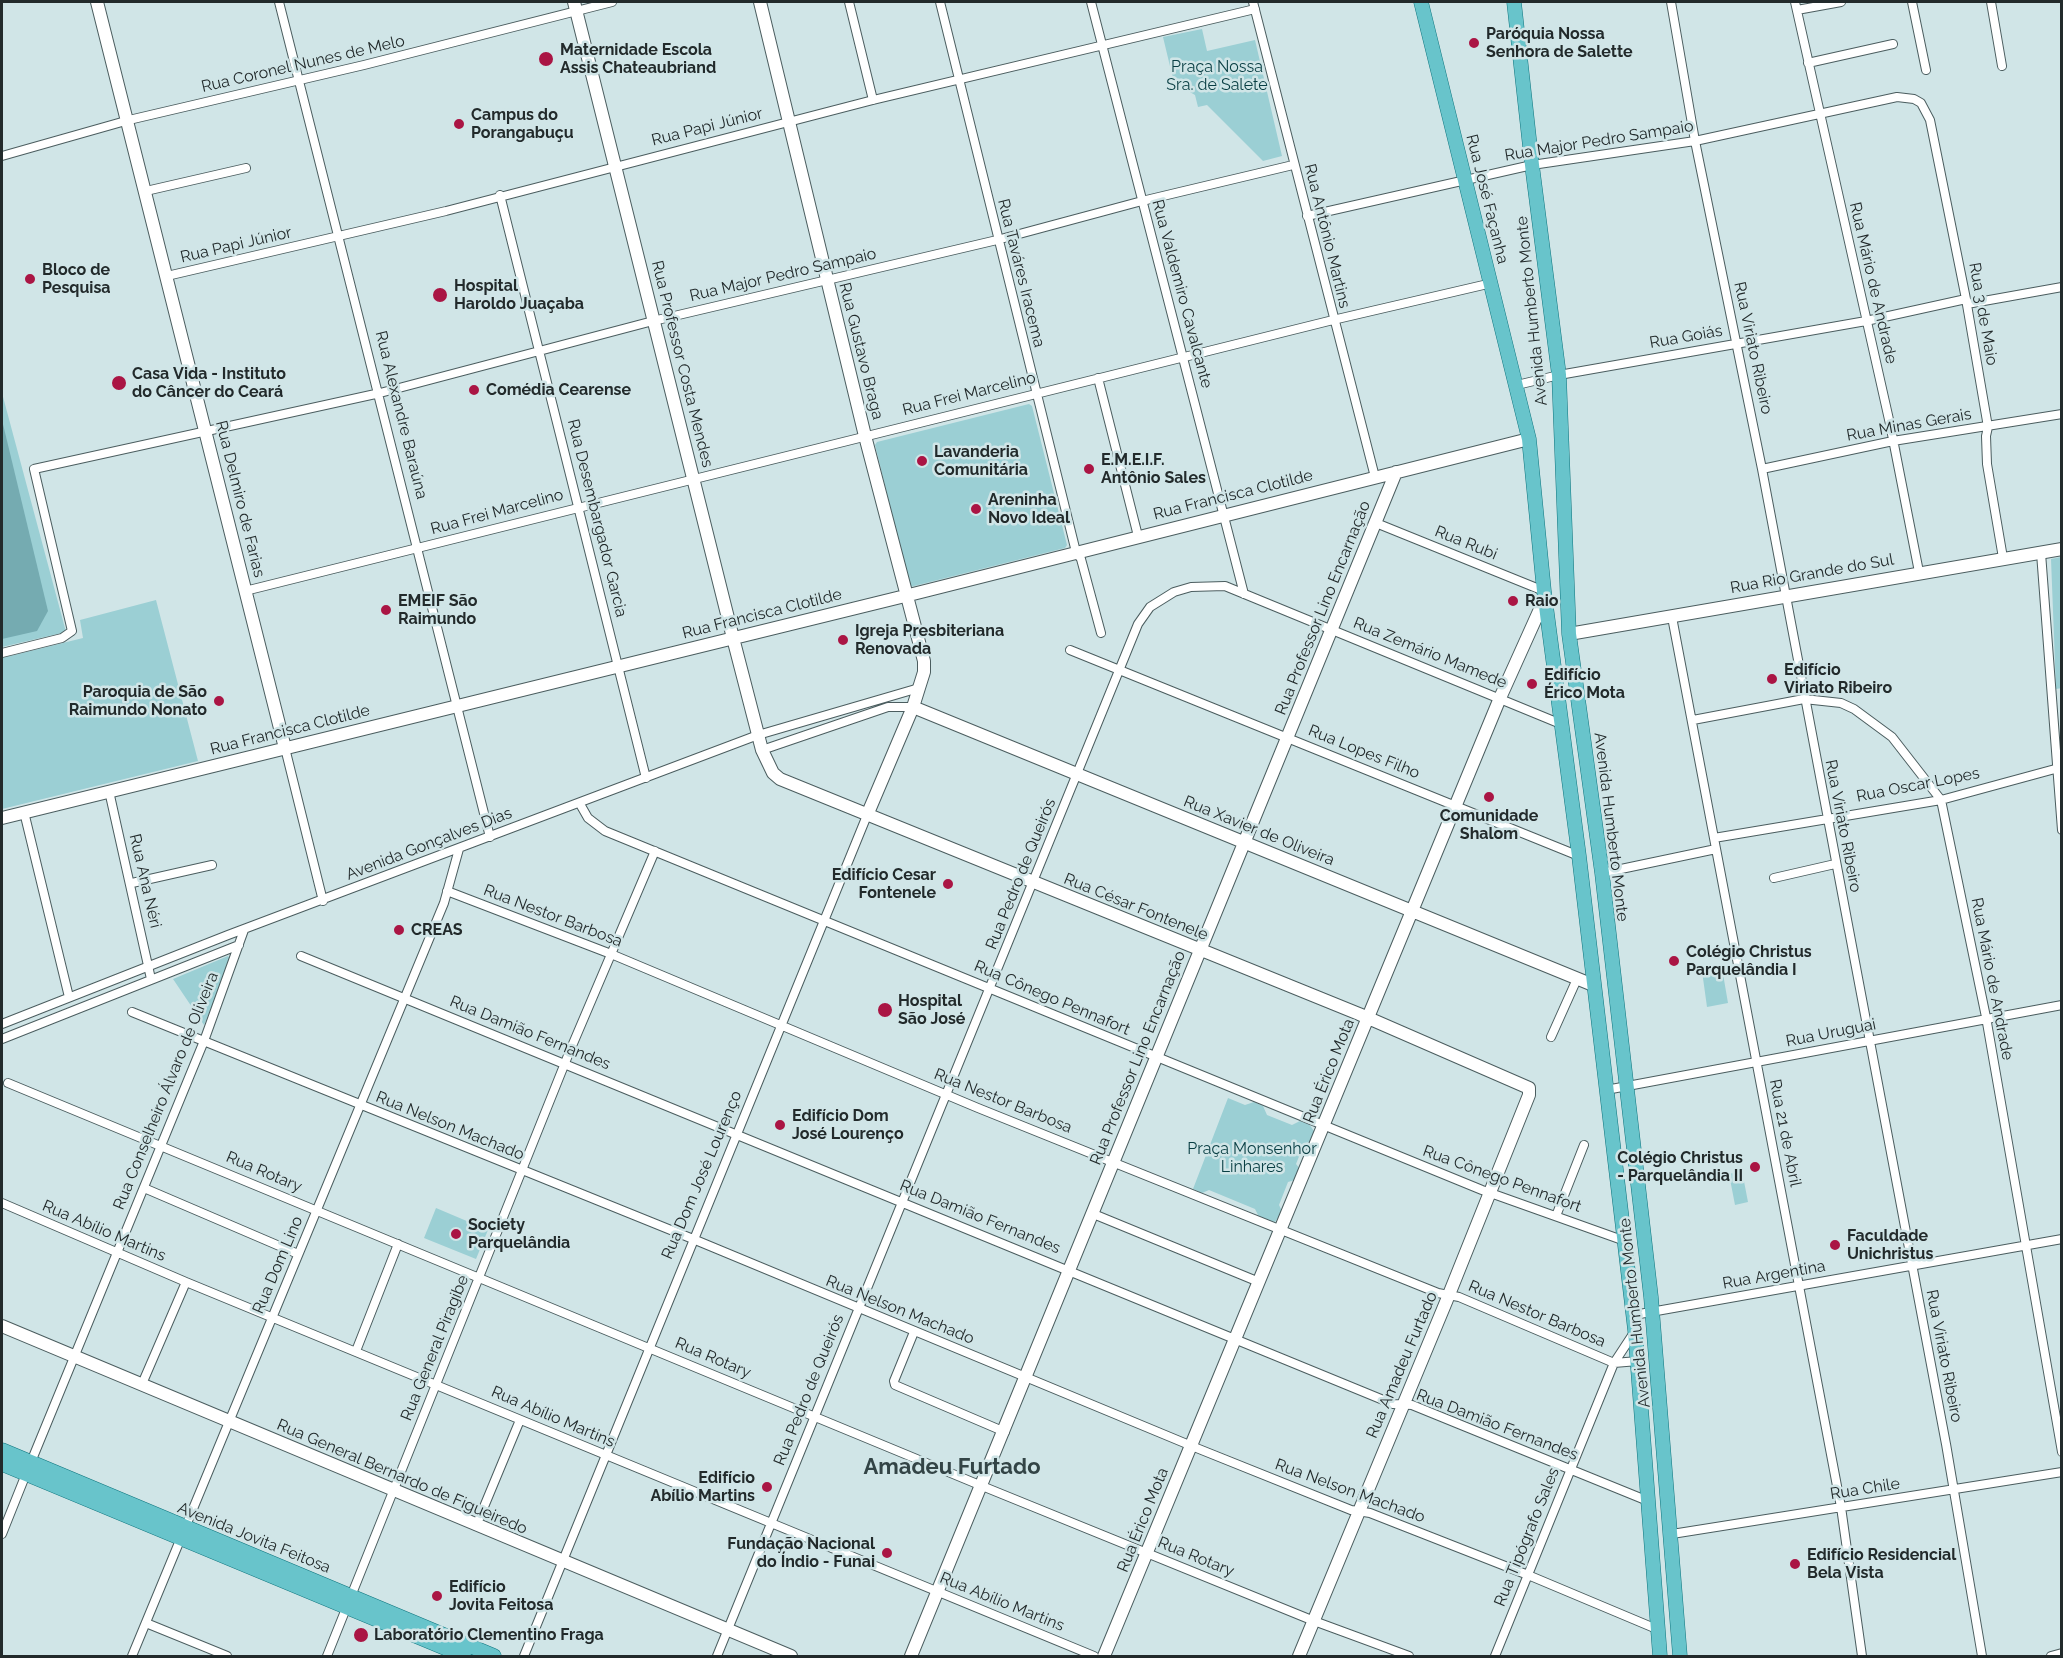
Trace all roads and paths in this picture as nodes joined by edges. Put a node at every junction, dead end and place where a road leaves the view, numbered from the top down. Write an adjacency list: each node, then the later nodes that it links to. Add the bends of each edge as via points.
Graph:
1 (97, 2): 27 (street, Rua Delmiro de Farias)
2 (279, 2): 22 (street, Rua Alexandre Baraúna)
3 (612, 2): 15 (street, Rua Coronel Nunes de Melo)
4 (760, 2): 28 (street, Rua Gustavo Braga)
5 (849, 2): 25 (street)
6 (940, 2): 23 (street, Rua Taváres Iracema)
7 (1091, 2): 18 (street, Rua Valdemiro Cavalcante)
8 (1421, 2): 35 (main road, Rua José Façanha)
9 (1514, 2): 33 (main road, Avenida Humberto Monte)
10 (1671, 2): 29 (street, Rua Viriato Ribeiro)
11 (1840, 2): 16 (street)
12 (1912, 2): 21 (street)
13 (1991, 2): 20 (street)
14 (1254, 5): 18 (street, Rua Papi Júnior); 32 (street, Rua Antônio Martins)
15 (575, 6): 22 (street, Rua Coronel Nunes de Melo); 31 (street, Rua Professor Costa Mendes)
16 (1796, 6): 19 (street, Rua Mário de Andrade)
17 (1893, 44): 19 (street)
18 (1102, 45): 23 (street, Rua Papi Júnior); 38 (street, Rua Valdemiro Cavalcante)
19 (1808, 63): 26 (street, Rua Mário de Andrade)
20 (2002, 66)
21 (1926, 70)
22 (300, 80): 27 (street, Rua Coronel Nunes de Melo); 40 (street, Rua Alexandre Baraúna)
23 (958, 81): 25 (street, Rua Papi Júnior); 41 (street, Rua Taváres Iracema)
24 (1897, 97): 26 (street, Rua Major Pedro Sampaio); 46 (street, Rua 3 de Maio, via 1921,103 1929,120)
25 (873, 100): 28 (street, Rua Papi Júnior)
26 (1820, 114): 29 (street, Rua Major Pedro Sampaio); 49 (street, Rua Mário de Andrade)
27 (129, 120): 30 (street, Rua Coronel Nunes de Melo); 36 (street, Rua Delmiro de Farias)
28 (790, 122): 31 (street, Rua Papi Júnior); 43 (street, Rua Gustavo Braga)
29 (1695, 141): 33 (street, Rua Major Pedro Sampaio); 50 (street, Rua Viriato Ribeiro)
30 (2, 156)
31 (617, 165): 37 (street, Rua Papi Júnior); 48 (street, Rua Professor Costa Mendes)
32 (1293, 165): 38 (street, Rua Major Pedro Sampaio); 39 (street, Rua Antônio Martins)
33 (1532, 165): 35 (street, Rua Major Pedro Sampaio); 53 (main road, Avenida Humberto Monte)
34 (246, 168): 36 (street)
35 (1464, 179): 39 (street, Rua Major Pedro Sampaio); 44 (main road, Rua José Façanha)
36 (146, 190): 42 (street, Rua Delmiro de Farias)
37 (500, 195): 40 (street, Rua Papi Júnior); 51 (street, Rua Desembargador Garcia)
38 (1142, 201): 41 (street, Rua Major Pedro Sampaio); 52 (street, Rua Valdemiro Cavalcante)
39 (1307, 216): 47 (street, Rua Antônio Martins)
40 (339, 237): 42 (street, Rua Papi Júnior); 56 (street, Rua Alexandre Baraúna)
41 (997, 240): 43 (street, Rua Major Pedro Sampaio); 57 (street, Rua Taváres Iracema)
42 (167, 276): 60 (street, Rua Delmiro de Farias)
43 (826, 280): 48 (street, Rua Major Pedro Sampaio); 61 (street, Rua Gustavo Braga)
44 (1492, 283): 47 (street, Rua Frei Marcelino); 55 (main road, Rua José Façanha)
45 (2061, 287): 46 (street, Rua Goiás)
46 (1967, 301): 49 (street, Rua Goiás); 59 (street, Rua 3 de Maio)
47 (1333, 320): 52 (street, Rua Frei Marcelino); 66 (street, Rua Antônio Martins)
48 (653, 321): 51 (street, Rua Major Pedro Sampaio); 67 (street, Rua Professor Costa Mendes)
49 (1866, 321): 50 (street, Rua Goiás); 63 (street, Rua Mário de Andrade)
50 (1736, 343): 53 (street, Rua Goiás); 64 (street, Rua Viriato Ribeiro)
51 (540, 351): 56 (street, Rua Major Pedro Sampaio); 68 (street, Rua Desembargador Garcia)
52 (1184, 357): 54 (street, Rua Frei Marcelino); 69 (street, Rua Valdemiro Cavalcante)
53 (1559, 375): 55 (street, Rua Goiás); 86 (main road, Avenida Humberto Monte)
54 (1098, 378): 57 (street, Rua Frei Marcelino); 71 (street)
55 (1517, 385): 62 (main road, Rua José Façanha)
56 (380, 393): 60 (street, Rua Major Pedro Sampaio); 72 (street, Rua Alexandre Baraúna)
57 (1036, 393): 61 (street, Rua Frei Marcelino); 74 (street, Rua Taváres Iracema)
58 (2061, 414): 59 (street, Rua Minas Gerais)
59 (1988, 427): 63 (street, Rua Minas Gerais); 76 (street, Rua 3 de Maio, via 1987,464)
60 (206, 431): 78 (street, Rua Delmiro de Farias); 89 (street, Rua Major Pedro Sampaio, via 34,469 72,631 62,638)
61 (865, 436): 67 (street, Rua Frei Marcelino); 81 (street, Rua Gustavo Braga)
62 (1529, 439): 65 (street, Rua Francisca Clotilde); 80 (main road, Avenida Humberto Monte)
63 (1893, 441): 64 (street, Rua Minas Gerais); 77 (street, Rua Mário de Andrade)
64 (1762, 469): 82 (street, Rua Viriato Ribeiro)
65 (1396, 472): 66 (street, Rua Francisca Clotilde); 70 (street, Rua Professor Lino Encarnação)
66 (1375, 477): 69 (street, Rua Francisca Clotilde)
67 (694, 480): 68 (street, Rua Frei Marcelino); 87 (street, Rua Professor Costa Mendes)
68 (579, 506): 72 (street, Rua Frei Marcelino); 90 (street, Rua Desembargador Garcia)
69 (1222, 515): 71 (street, Rua Francisca Clotilde); 79 (street, Rua Valdemiro Cavalcante)
70 (1376, 523): 80 (street, Rua Rubi); 84 (street, Rua Professor Lino Encarnação)
71 (1138, 536): 74 (street, Rua Francisca Clotilde)
72 (419, 549): 78 (street, Rua Frei Marcelino); 96 (street, Rua Alexandre Baraúna)
73 (2059, 549): 75 (street, Rua Rio Grande do Sul)
74 (1076, 552): 81 (street, Rua Francisca Clotilde); 85 (street, Rua Taváres Iracema)
75 (2041, 553): 76 (street, Rua Rio Grande do Sul); 105 (street)
76 (2003, 558): 77 (street, Rua Rio Grande do Sul)
77 (1919, 572): 82 (street, Rua Rio Grande do Sul)
78 (245, 591): 103 (street, Rua Delmiro de Farias)
79 (1244, 594): 84 (street, Rua Zemário Mamede); 91 (street, Rua Zemário Mamede, via 1207,584 1160,599 1138,624)
80 (1545, 595): 93 (street, Rua Érico Mota); 100 (main road, Avenida Humberto Monte)
81 (905, 596): 87 (street, Rua Francisca Clotilde); 92 (street, Rua Gustavo Braga, via 924,661)
82 (1785, 596): 83 (street, Rua Rio Grande do Sul); 94 (street, Rua Viriato Ribeiro)
83 (1672, 617): 86 (street, Rua Rio Grande do Sul); 99 (street, Rua 21 de Abril)
84 (1331, 629): 93 (street, Rua Zemário Mamede); 102 (street, Rua Professor Lino Encarnação)
85 (1101, 633)
86 (1569, 634): 126 (main road, Avenida Humberto Monte)
87 (733, 638): 90 (street, Rua Francisca Clotilde); 101 (street, Rua Professor Costa Mendes)
88 (1070, 650): 91 (street, Rua Lopes Filho)
89 (2, 653)
90 (618, 667): 96 (street, Rua Francisca Clotilde); 107 (street, Rua Desembargador Garcia)
91 (1121, 669): 102 (street, Rua Lopes Filho); 106 (street, Rua Pedro de Queirós)
92 (919, 688): 95 (street, Avenida Gonçalves Dias); 97 (street, Rua Gustavo Braga)
93 (1500, 698): 100 (street, Rua Zemário Mamede); 111 (street, Rua Érico Mota)
94 (1804, 699): 99 (street, Rua Mário de Andrade); 109 (street, Rua Mário de Andrade, via 1841,703 1870,720 1906,753); 115 (street, Rua Viriato Ribeiro)
95 (872, 702): 98 (street); 101 (street, Avenida Gonçalves Dias)
96 (459, 705): 103 (street, Rua Francisca Clotilde); 117 (street, Rua Alexandre Baraúna)
97 (913, 706): 98 (street); 106 (street, Rua Xavier de Oliveira); 113 (street, Rua Dom José Lourenço)
98 (875, 712): 104 (street)
99 (1693, 720): 118 (street, Rua 21 de Abril)
100 (1561, 723): 123 (main road, Avenida Humberto Monte)
101 (758, 735): 104 (street, Rua César Fontenele); 107 (street, Avenida Gonçalves Dias)
102 (1288, 737): 111 (street, Rua Lopes Filho); 119 (street, Rua Professor Lino Encarnação)
103 (285, 748): 108 (street, Rua Francisca Clotilde); 131 (street, Rua Delmiro de Farias)
104 (762, 750): 113 (street, Rua César Fontenele, via 768,767 780,779)
105 (2055, 769): 109 (street, Rua Oscar Lopes); 116 (street)
106 (1078, 776): 119 (street, Rua Xavier de Oliveira); 128 (street, Rua Pedro de Queirós)
107 (645, 778): 110 (street, Avenida Gonçalves Dias)
108 (109, 791): 112 (street, Rua Francisca Clotilde); 129 (street, Rua Ana Néri)
109 (1941, 800): 115 (street, Rua Oscar Lopes); 148 (street, Rua Mário de Andrade)
110 (580, 804): 117 (street, Avenida Gonçalves Dias); 122 (street, Rua Cônego Pennafort, via 596,826)
111 (1456, 805): 123 (street, Rua Lopes Filho); 132 (street, Rua Érico Mota)
112 (24, 812): 114 (street, Rua Francisca Clotilde); 144 (street)
113 (868, 813): 128 (street, Rua César Fontenele); 133 (street, Rua Dom José Lourenço)
114 (2, 818)
115 (1827, 818): 118 (street, Rua Oscar Lopes); 124 (street, Rua Viriato Ribeiro)
116 (2061, 830)
117 (490, 837): 120 (street, Avenida Gonçalves Dias)
118 (1714, 838): 121 (street, Rua 21 de Abril)
119 (1244, 843): 132 (street, Rua Xavier de Oliveira); 136 (street, Rua Professor Lino Encarnação)
120 (459, 849): 130 (street, Rua Dom Lino); 131 (street, Avenida Gonçalves Dias)
121 (1716, 849): 126 (street); 158 (street, Rua 21 de Abril)
122 (655, 851): 133 (street, Rua Cônego Pennafort); 137 (street, Rua General Piragibe)
123 (1579, 856): 142 (main road, Avenida Humberto Monte)
124 (1835, 864): 127 (street); 155 (street, Rua Viriato Ribeiro)
125 (212, 865): 129 (street)
126 (1602, 873): 161 (main road, Avenida Humberto Monte)
127 (1774, 878)
128 (1033, 882): 136 (street, Rua César Fontenele); 143 (street, Rua Pedro de Queirós)
129 (132, 883): 139 (street, Rua Ana Néri)
130 (447, 891): 137 (street, Rua Nestor Barbosa); 145 (street, Rua Dom Lino)
131 (323, 901): 134 (street, Avenida Gonçalves Dias)
132 (1412, 911): 141 (street, Rua Xavier de Oliveira); 149 (street, Rua Érico Mota)
133 (824, 921): 143 (street, Rua Cônego Pennafort); 151 (street, Rua Dom José Lourenço)
134 (244, 930): 135 (street, Rua Conselheiro Álvaro de Oliveira); 139 (street, Avenida Gonçalves Dias)
135 (239, 945): 140 (street); 154 (street, Rua Conselheiro Álvaro de Oliveira)
136 (1200, 951): 149 (street, Rua César Fontenele); 156 (street, Rua Professor Lino Encarnação)
137 (611, 954): 151 (street, Rua Nestor Barbosa); 157 (street, Rua General Piragibe)
138 (301, 956): 145 (street, Rua Damião Fernandes)
139 (148, 966): 140 (street, Rua Ana Néri); 144 (street, Avenida Gonçalves Dias)
140 (151, 979): 153 (street)
141 (1577, 979): 142 (street, Rua Xavier de Oliveira); 152 (street)
142 (1593, 985): 162 (main road, Avenida Humberto Monte)
143 (990, 989): 156 (street, Rua Cônego Pennafort); 163 (street, Rua Pedro de Queirós)
144 (69, 997): 150 (street, Avenida Gonçalves Dias)
145 (404, 998): 157 (street, Rua Damião Fernandes); 164 (street, Rua Dom Lino)
146 (2061, 1005): 148 (street, Rua Uruguai)
147 (132, 1012): 154 (street, Rua Nelson Machado)
148 (1986, 1017): 155 (street, Rua Uruguai); 183 (street, Rua Mário de Andrade)
149 (1368, 1018): 160 (street, Rua César Fontenele); 165 (street, Rua Érico Mota)
150 (2, 1024)
151 (781, 1026): 163 (street, Rua Nestor Barbosa); 166 (street, Rua Dom José Lourenço)
152 (1551, 1037)
153 (2, 1039)
154 (204, 1041): 164 (street, Rua Nelson Machado); 168 (street, Rua Conselheiro Álvaro de Oliveira)
155 (1869, 1042): 158 (street, Rua Uruguai); 186 (street, Rua Viriato Ribeiro)
156 (1157, 1059): 165 (street, Rua Cônego Pennafort); 169 (street, Rua Professor Lino Encarnação)
157 (565, 1063): 166 (street, Rua Damião Fernandes); 170 (street, Rua General Piragibe)
158 (1756, 1063): 161 (street, Rua Uruguai); 191 (street, Rua 21 de Abril)
159 (8, 1083): 168 (street, Rua Rotary)
160 (1527, 1085): 172 (street, Rua Amadeu Furtado, via 1529,1095)
161 (1627, 1086): 162 (street, Rua Uruguai); 194 (main road, Avenida Humberto Monte)
162 (1606, 1090): 181 (main road, Avenida Humberto Monte)
163 (946, 1095): 169 (street, Rua Nestor Barbosa); 173 (street, Rua Pedro de Queirós)
164 (360, 1106): 170 (street, Rua Nelson Machado); 175 (street, Rua Dom Lino)
165 (1324, 1126): 172 (street, Rua Cônego Pennafort); 178 (street, Rua Érico Mota)
166 (737, 1134): 173 (street, Rua Damião Fernandes); 179 (street, Rua Dom José Lourenço)
167 (1584, 1145): 177 (street)
168 (161, 1146): 171 (street, Rua Conselheiro Álvaro de Oliveira); 175 (street, Rua Rotary)
169 (1113, 1161): 176 (street, Rua Professor Lino Encarnação); 178 (street, Rua Nestor Barbosa)
170 (523, 1172): 179 (street, Rua Nelson Machado); 188 (street, Rua General Piragibe)
171 (144, 1188): 184 (street, Rua Conselheiro Álvaro de Oliveira); 185 (street)
172 (1489, 1193): 177 (street, Rua Cônego Pennafort); 192 (street, Rua Amadeu Furtado)
173 (902, 1202): 187 (street, Rua Damião Fernandes); 193 (street, Rua Pedro de Queirós)
174 (2, 1203): 184 (street, Rua Abílio Martins)
175 (316, 1210): 182 (street, Rua Rotary); 185 (street, Rua Dom Lino)
176 (1091, 1213): 187 (street, Rua Professor Lino Encarnação); 190 (street)
177 (1556, 1216): 181 (street, Rua Cônego Pennafort)
178 (1281, 1229): 190 (street, Rua Érico Mota); 192 (street, Rua Nestor Barbosa, via 1438,1293)
179 (693, 1239): 193 (street, Rua Nelson Machado); 201 (street, Rua Dom José Lourenço)
180 (2061, 1239): 183 (street, Rua Argentina)
181 (1625, 1241): 195 (main road, Avenida Humberto Monte)
182 (398, 1245): 188 (street, Rua Rotary); 202 (street)
183 (2025, 1245): 186 (street, Rua Argentina); 216 (street, Rua Mário de Andrade)
184 (117, 1253): 189 (street, Rua Abílio Martins); 203 (street, Rua Conselheiro Álvaro de Oliveira)
185 (298, 1254): 196 (street, Rua Dom Lino)
186 (1911, 1266): 191 (street, Rua Argentina); 224 (street, Rua Viriato Ribeiro)
187 (1070, 1271): 200 (street, Rua Damião Fernandes); 206 (street, Rua Professor Lino Encarnação)
188 (480, 1278): 201 (street, Rua Rotary); 208 (street, Rua General Piragibe)
189 (186, 1282): 196 (street, Rua Abílio Martins); 207 (street)
190 (1259, 1282): 200 (street, Rua Érico Mota)
191 (1798, 1285): 194 (street, Rua Argentina); 226 (street, Rua 21 de Abril)
192 (1449, 1294): 205 (street, Rua Nestor Barbosa); 209 (street, Rua Amadeu Furtado)
193 (859, 1310): 199 (street, Rua Nelson Machado); 210 (street, Rua Pedro de Queirós)
194 (1652, 1312): 195 (street, Rua Argentina); 232 (main road, Avenida Humberto Monte)
195 (1634, 1316): 198 (main road, Avenida Humberto Monte)
196 (272, 1317): 202 (street, Rua Abílio Martins); 212 (street, Rua Dom Lino)
197 (2, 1326): 203 (street, Rua General Bernardo de Figueiredo)
198 (1635, 1330): 204 (main road, Avenida Humberto Monte); 205 (street, Rua Nestor Barbosa)
199 (914, 1332): 206 (street, Rua Nelson Machado); 213 (street, via 895,1385)
200 (1235, 1339): 209 (street, Rua Damião Fernandes); 214 (street, Rua Érico Mota)
201 (649, 1347): 210 (street, Rua Rotary); 217 (street, Rua Dom José Lourenço)
202 (356, 1351): 208 (street, Rua Abílio Martins)
203 (75, 1358): 207 (street, Rua General Bernardo de Figueiredo); 219 (street, Rua Conselheiro Álvaro de Oliveira)
204 (1638, 1361): 205 (street, Rua Nestor Barbosa); 225 (main road, Avenida Humberto Monte)
205 (1614, 1363): 220 (street, Rua Tipógrafo Sales)
206 (1026, 1378): 213 (street, Rua Professor Lino Encarnação); 214 (street, Rua Nelson Machado)
207 (142, 1384): 212 (street, Rua General Bernardo de Figueiredo)
208 (437, 1384): 211 (street, Rua Abílio Martins); 223 (street, Rua General Piragibe)
209 (1403, 1405): 220 (street, Rua Damião Fernandes, via 1412,1405); 227 (street, Rua Amadeu Furtado)
210 (815, 1416): 222 (street, Rua Rotary); 228 (street, Rua Pedro de Queirós)
211 (520, 1420): 217 (street, Rua Abílio Martins); 229 (street)
212 (228, 1422): 223 (street, Rua General Bernardo de Figueiredo); 230 (street, Rua Dom Lino)
213 (1005, 1432): 222 (street, Rua Professor Lino Encarnação)
214 (1191, 1446): 227 (street, Rua Nelson Machado); 233 (street, Rua Érico Mota)
215 (2, 1450): 219 (main road, Avenida Jovita Feitosa)
216 (2061, 1452)
217 (605, 1455): 228 (street, Rua Abílio Martins); 234 (street, Rua Dom José Lourenço)
218 (2, 1464): 219 (main road, Avenida Jovita Feitosa)
219 (28, 1468): 230 (main road, Avenida Jovita Feitosa); 231 (street, Rua Conselheiro Álvaro de Oliveira)
220 (1571, 1470): 225 (street, Rua Damião Fernandes); 235 (street, Rua Tipógrafo Sales)
221 (2061, 1472): 224 (street, Rua Chile)
222 (982, 1486): 233 (street, Rua Rotary); 236 (street, Rua Professor Lino Encarnação)
223 (394, 1491): 229 (street, Rua General Bernardo de Figueiredo); 237 (street, Rua General Piragibe)
224 (1953, 1491): 226 (street, Rua Chile); 260 (street, Rua Viriato Ribeiro)
225 (1648, 1501): 241 (main road, Avenida Humberto Monte)
226 (1841, 1507): 232 (street, Rua Chile); 259 (street, Rua 21 de Abril)
227 (1359, 1510): 235 (street, Rua Nelson Machado); 238 (street, Rua Amadeu Furtado)
228 (771, 1524): 236 (street, Rua Abílio Martins); 240 (street, Rua Pedro de Queirós)
229 (476, 1526): 234 (street, Rua General Bernardo de Figueiredo)
230 (183, 1533): 237 (main road, Avenida Jovita Feitosa); 239 (street, Rua Dom Lino)
231 (2, 1534)
232 (1672, 1534): 258 (main road, Avenida Humberto Monte)
233 (1148, 1554): 238 (street, Rua Rotary); 253 (street, Rua Érico Mota)
234 (561, 1562): 240 (street, Rua General Bernardo de Figueiredo); 248 (street, Rua Dom José Lourenço)
235 (1528, 1575): 241 (street, Rua Nelson Machado); 256 (street, Rua Tipógrafo Sales)
236 (938, 1592): 251 (street, Rua Professor Lino Encarnação); 252 (street, Rua Abílio Martins)
237 (349, 1601): 245 (street, Rua General Piragibe); 246 (main road, Avenida Jovita Feitosa); 247 (main road, Avenida Jovita Feitosa)
238 (1314, 1621): 254 (street, Rua Amadeu Furtado); 255 (street, Rua Rotary)
239 (146, 1623): 243 (street, Rua Dom Lino); 244 (street)
240 (728, 1630): 249 (street, Rua Pedro de Queirós); 250 (street, Rua General Bernardo de Figueiredo)
241 (1659, 1630): 257 (main road, Avenida Humberto Monte)
242 (2061, 1653): 261 (street)
243 (132, 1656)
244 (227, 1656)
245 (327, 1656)
246 (464, 1656)
247 (494, 1656)
248 (524, 1656)
249 (717, 1656)
250 (791, 1656)
251 (911, 1656)
252 (1094, 1656)
253 (1104, 1656)
254 (1299, 1656)
255 (1409, 1656)
256 (1495, 1656)
257 (1660, 1656)
258 (1680, 1656)
259 (1862, 1656)
260 (1982, 1656)
261 (2050, 1656)

